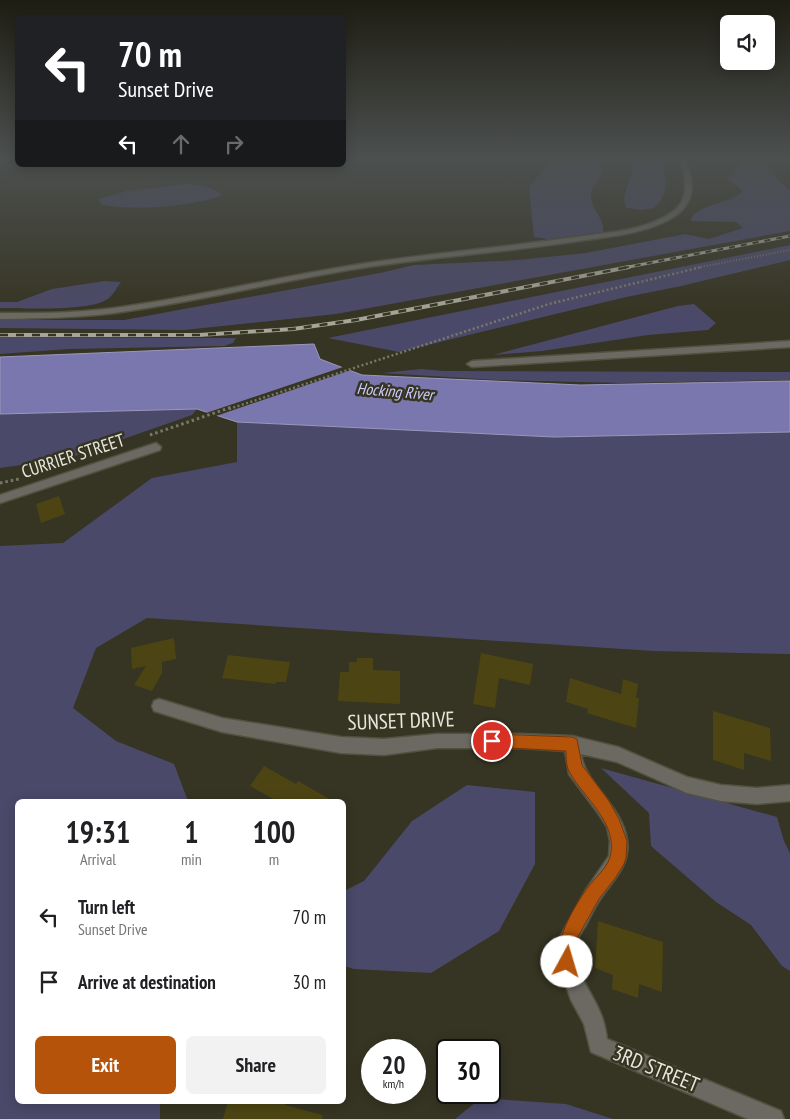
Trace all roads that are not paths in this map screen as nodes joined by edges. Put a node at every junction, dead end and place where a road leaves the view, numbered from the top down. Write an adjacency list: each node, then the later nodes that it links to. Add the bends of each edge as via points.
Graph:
1 (677, 211): 2 (street, via 653,225 540,246 371,264 128,309)
2 (0, 316)
3 (790, 344): 4 (street)
4 (472, 364)
5 (156, 447): 6 (street, CURRIER STREET)
6 (0, 498)
7 (159, 706): 8 (street, SUNSET DRIVE, via 222,725 341,745 384,747 437,741 512,740)
8 (572, 744): 9 (street, SUNSET DRIVE, via 618,755 695,787 721,793 757,796); 10 (street, 3RD STREET, via 575,768 604,807 619,841 618,858 611,872 593,894 568,939 567,962 578,993 594,1021 598,1045)
9 (790, 793)
10 (773, 1119)

